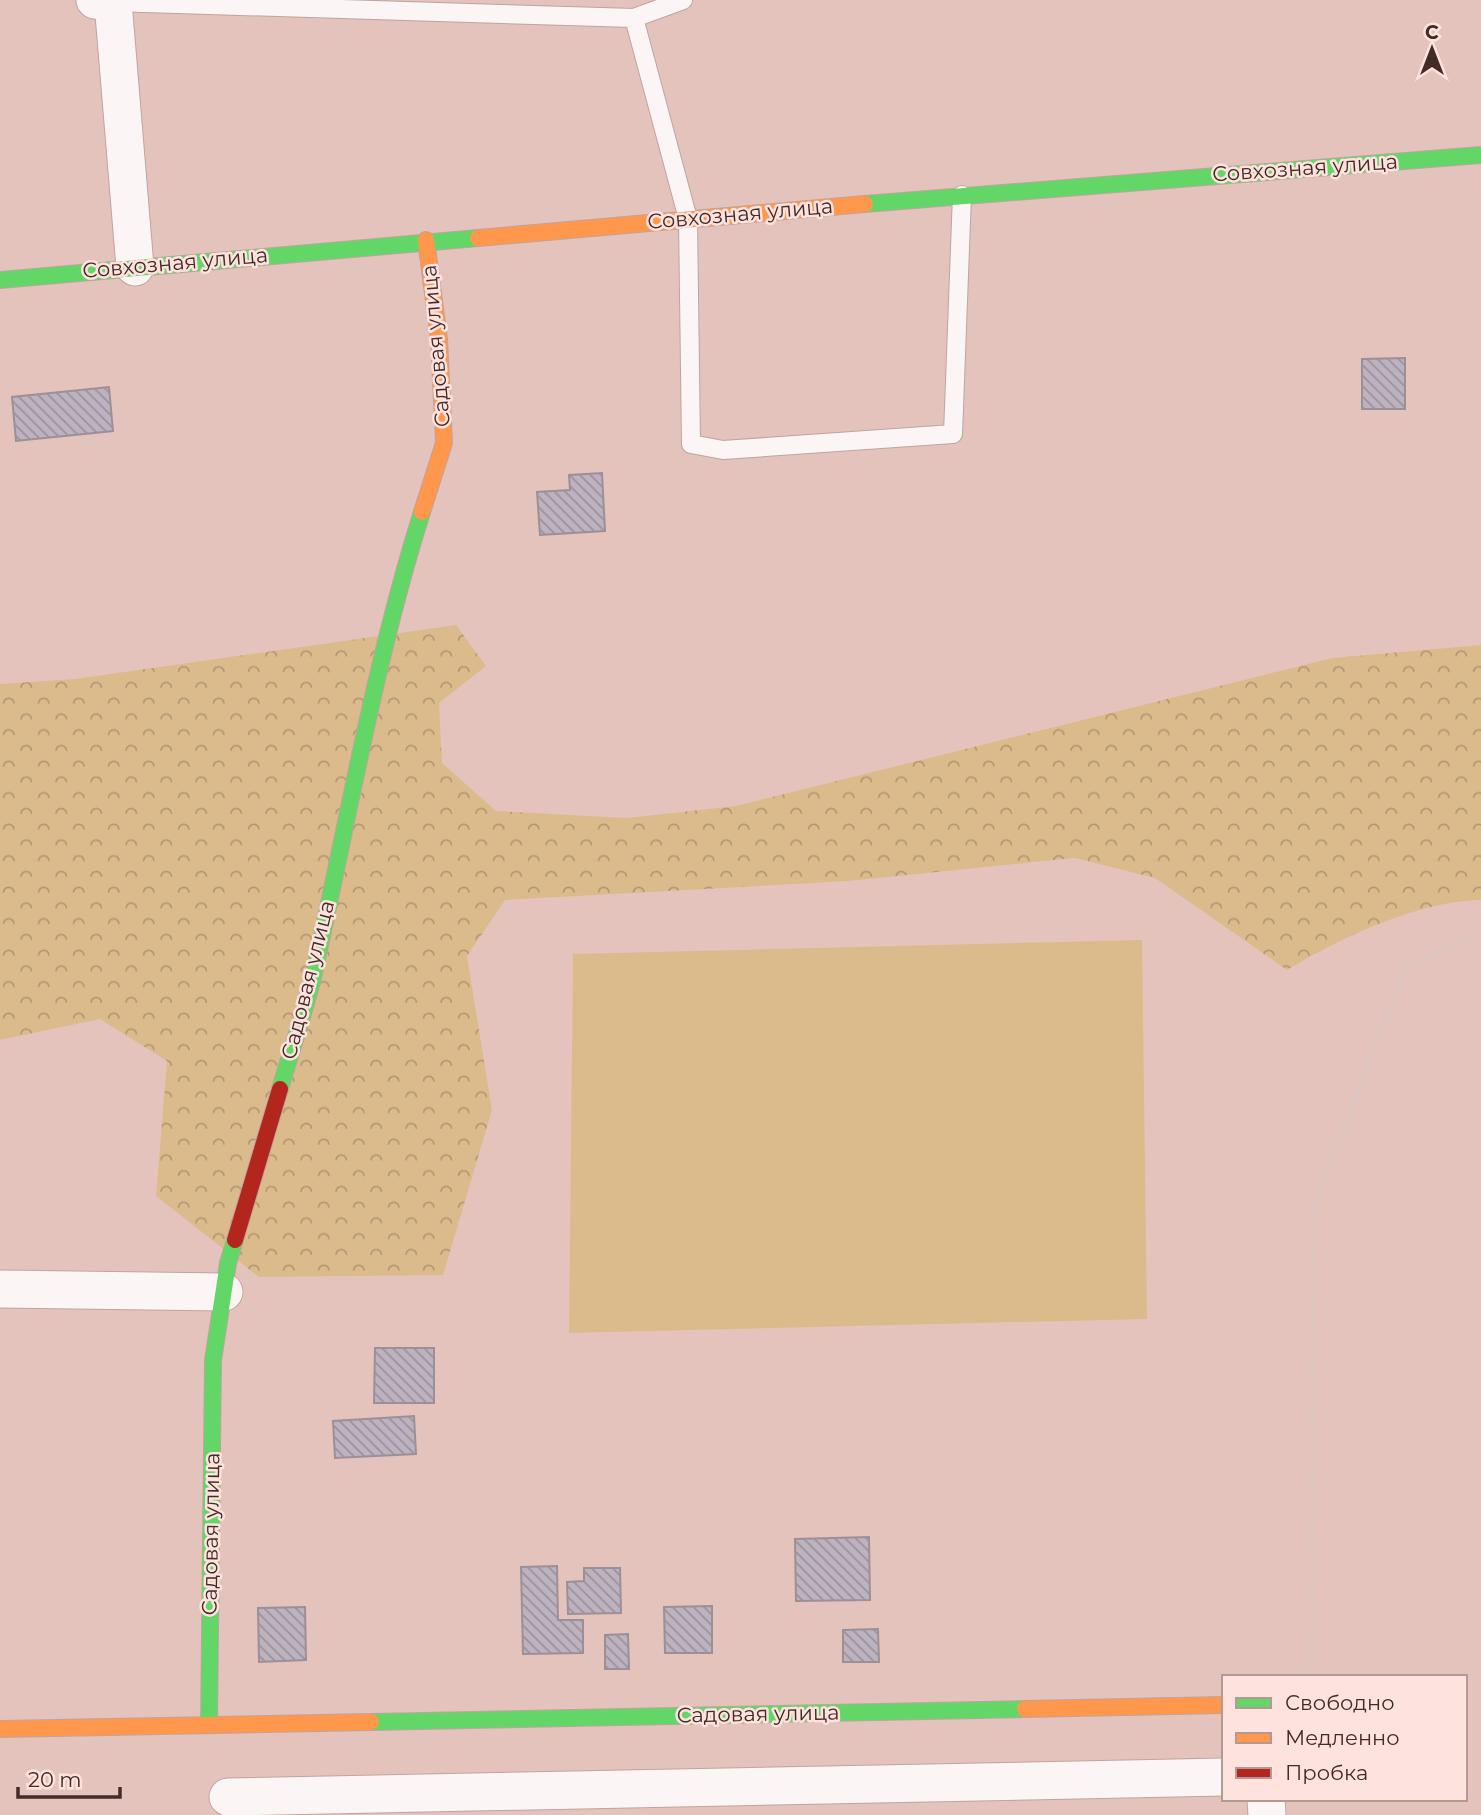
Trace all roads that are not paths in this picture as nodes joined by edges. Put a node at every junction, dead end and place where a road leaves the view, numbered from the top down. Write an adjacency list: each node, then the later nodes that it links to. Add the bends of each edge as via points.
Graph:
1 (682, 0): 3 (lane)
2 (104, 1): 3 (lane); 8 (street)
3 (634, 18): 6 (lane)
4 (1481, 155): 5 (street, Совхозная улица)
5 (962, 195): 6 (street, Совхозная улица); 6 (lane, via 953,434 910,439 723,450 691,444)
6 (688, 219): 7 (street, Совхозная улица)
7 (426, 240): 8 (street, Совхозная улица); 11 (street, Садовая улица, via 439,339 444,443 367,716 312,979 228,1263)
8 (135, 267): 9 (street, Совхозная улица)
9 (0, 280)
10 (0, 1289): 11 (street)
11 (224, 1292): 13 (street, Садовая улица, via 213,1360)
12 (1222, 1704): 13 (street, Садовая улица)
13 (208, 1725): 14 (street, Садовая улица)
14 (0, 1729)
15 (1222, 1777): 16 (street)
16 (228, 1797)

